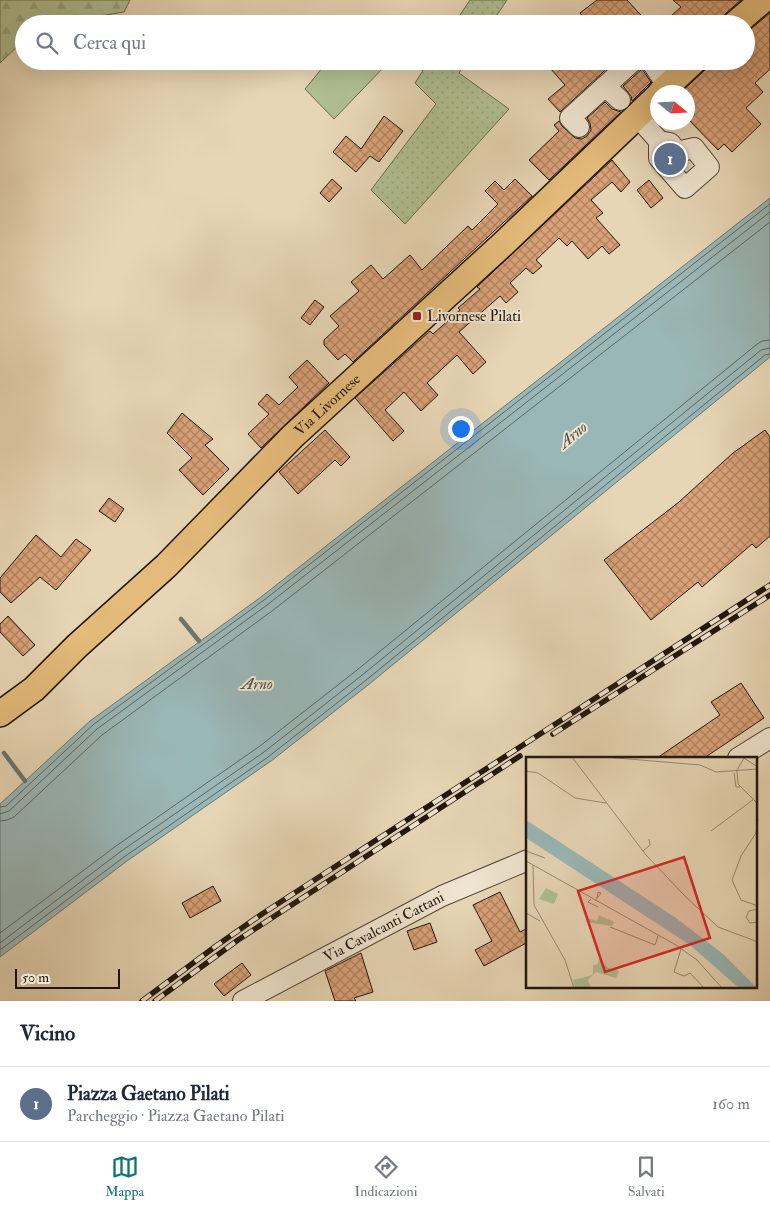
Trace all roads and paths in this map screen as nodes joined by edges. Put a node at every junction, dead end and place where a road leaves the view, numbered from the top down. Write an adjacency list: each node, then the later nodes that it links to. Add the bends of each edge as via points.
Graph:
1 (763, 0): 2 (main road)
2 (746, 15)
3 (623, 70): 8 (street)
4 (653, 70): 6 (street)
5 (685, 70): 7 (main road, Via Livornese)
6 (659, 85)
7 (669, 85)
8 (605, 86): 10 (street); 11 (street, via 570,118)
9 (650, 98): 10 (main road, Via Livornese)
10 (628, 108): 12 (street); 13 (main road, Via Livornese, via 503,244 294,436 166,566 34,688)
11 (579, 127)
12 (659, 141)
13 (0, 714)
14 (770, 738): 15 (street)
15 (740, 757)
16 (526, 861): 17 (street, Via Cavalcanti Cattani, via 442,896)
17 (242, 1001)

